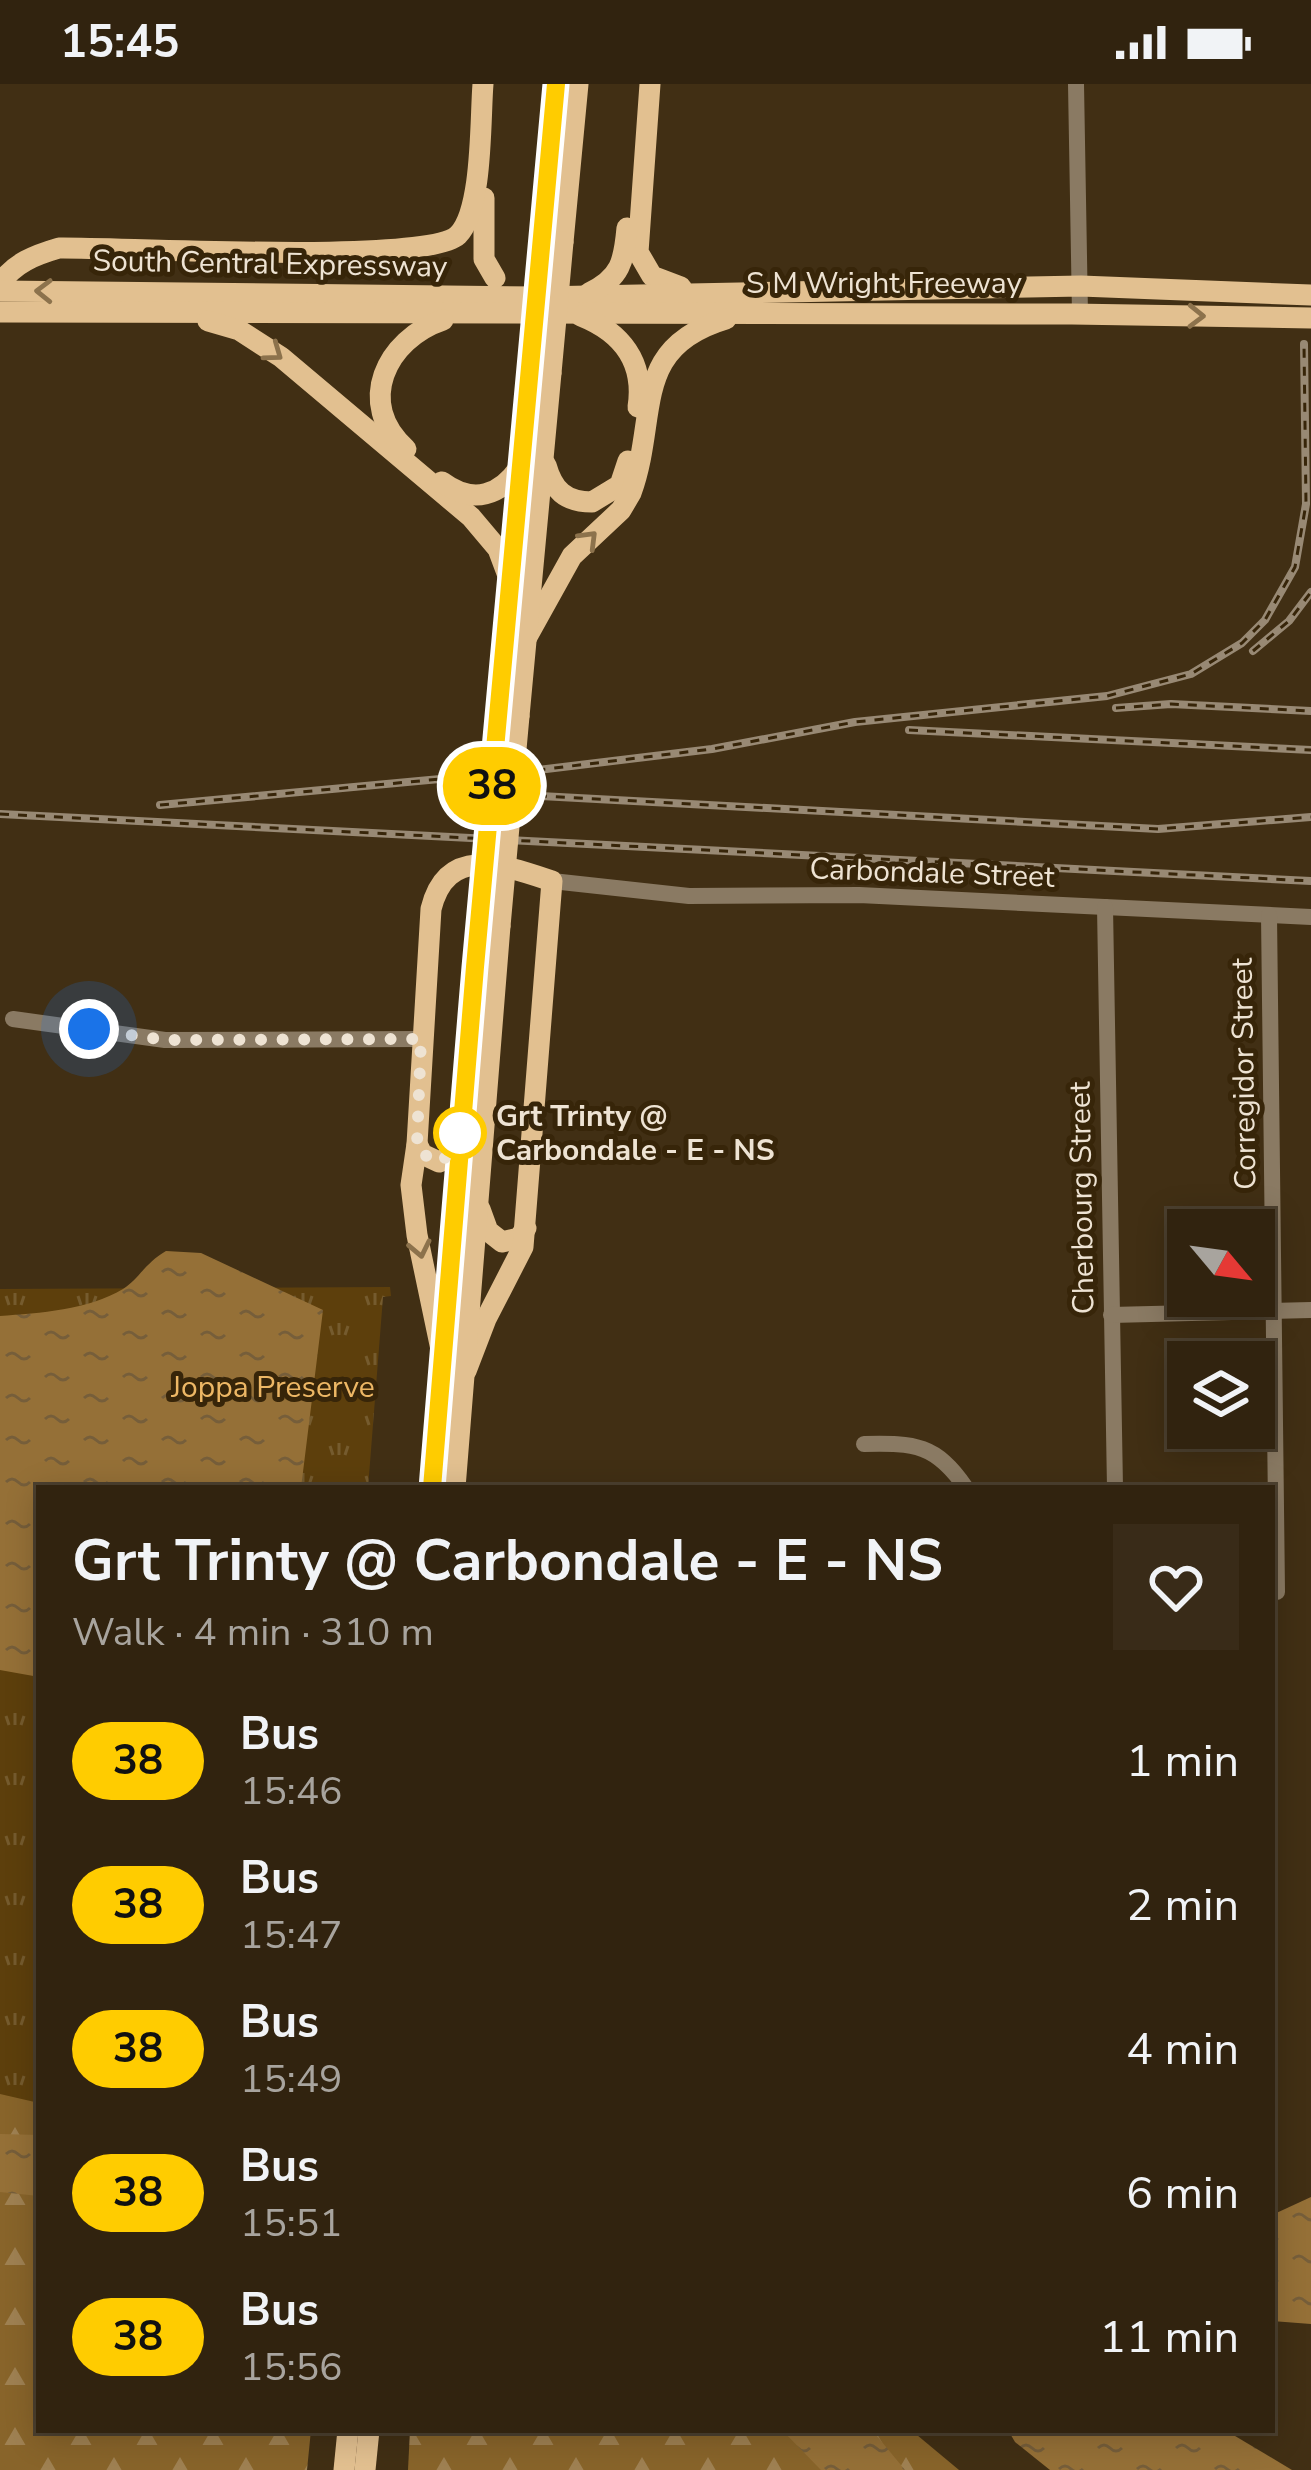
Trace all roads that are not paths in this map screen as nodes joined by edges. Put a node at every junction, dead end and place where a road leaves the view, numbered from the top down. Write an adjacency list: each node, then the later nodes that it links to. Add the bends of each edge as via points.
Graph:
1 (483, 84): 9 (main road, via 473,204)
2 (494, 84): 8 (main road)
3 (556, 84): 10 (main road)
4 (578, 84): 10 (main road)
5 (639, 84): 17 (main road, via 622,265)
6 (650, 84): 14 (main road, via 638,252 661,282)
7 (1076, 84): 12 (street)
8 (482, 215): 9 (main road); 11 (main road, via 484,259)
9 (457, 242): 11 (main road); 13 (main road, via 386,252 59,248 25,260)
10 (551, 242): 24 (main road, bridge)
11 (494, 278): 16 (main road)
12 (1081, 286): 14 (main road, S M Wright Freeway); 15 (main road, S M Wright Freeway); 21 (street)
13 (0, 287): 16 (main road, South Central Expressway, one-way to 13)
14 (705, 292): 17 (main road, S M Wright Freeway)
15 (1311, 295)
16 (539, 297): 17 (main road, S M Wright Freeway)
17 (580, 304): 20 (main road, S M Wright Freeway); 22 (main road, S M Wright Freeway); 24 (main road, via 637,368 627,468 612,492 583,502 558,491)
18 (0, 312): 19 (main road, South Central Expressway)
19 (166, 312): 22 (main road, South Central Expressway); 25 (main road, one-way to 25, via 239,331 281,357 471,517 498,549)
20 (745, 313): 21 (main road, S M Wright Freeway); 26 (main road, one-way to 20, via 572,556 632,493 667,353 693,330)
21 (1080, 314): 23 (main road, S M Wright Freeway, one-way to 23)
22 (457, 315): 24 (main road, via 399,345 383,373 384,417 398,443 457,492 490,494)
23 (1311, 318)
24 (533, 462): 25 (main road); 26 (main road)
25 (510, 581): 27 (main road)
26 (527, 638): 27 (main road)
27 (509, 716): 32 (main road, bridge)
28 (552, 881): 29 (street, Carbondale Street, via 689,896); 34 (main road, via 475,864 444,876 431,909); 39 (main road)
29 (1105, 907): 30 (street, Carbondale Street); 43 (street, Cherbourg Street)
30 (1269, 915): 31 (street, Carbondale Street); 38 (street, Corregidor Street)
31 (1311, 917)
32 (489, 925): 35 (main road); 37 (main road)
33 (13, 1019): 34 (street, via 165,1040)
34 (421, 1039): 36 (main road)
35 (460, 1138): 36 (main road, via 440,1162); 45 (main road)
36 (417, 1144): 45 (main road, one-way to 45, via 413,1212)
37 (477, 1198): 39 (main road, via 494,1238 510,1242); 46 (main road)
38 (1273, 1209)
39 (526, 1228): 46 (main road)
40 (1311, 1310): 41 (street)
41 (1275, 1311)
42 (1167, 1314): 43 (street)
43 (1111, 1315): 51 (street, Cherbourg Street)
44 (1274, 1317): 52 (street, Corregidor Street)
45 (442, 1354): 48 (main road)
46 (466, 1371): 49 (main road)
47 (864, 1444): 50 (street, via 936,1453)
48 (432, 1485)
49 (455, 1485)
50 (963, 1485)
51 (1115, 1485)
52 (1276, 1592)
53 (348, 2433): 55 (main road)
54 (369, 2433): 56 (main road)
55 (344, 2470)
56 (365, 2470)

